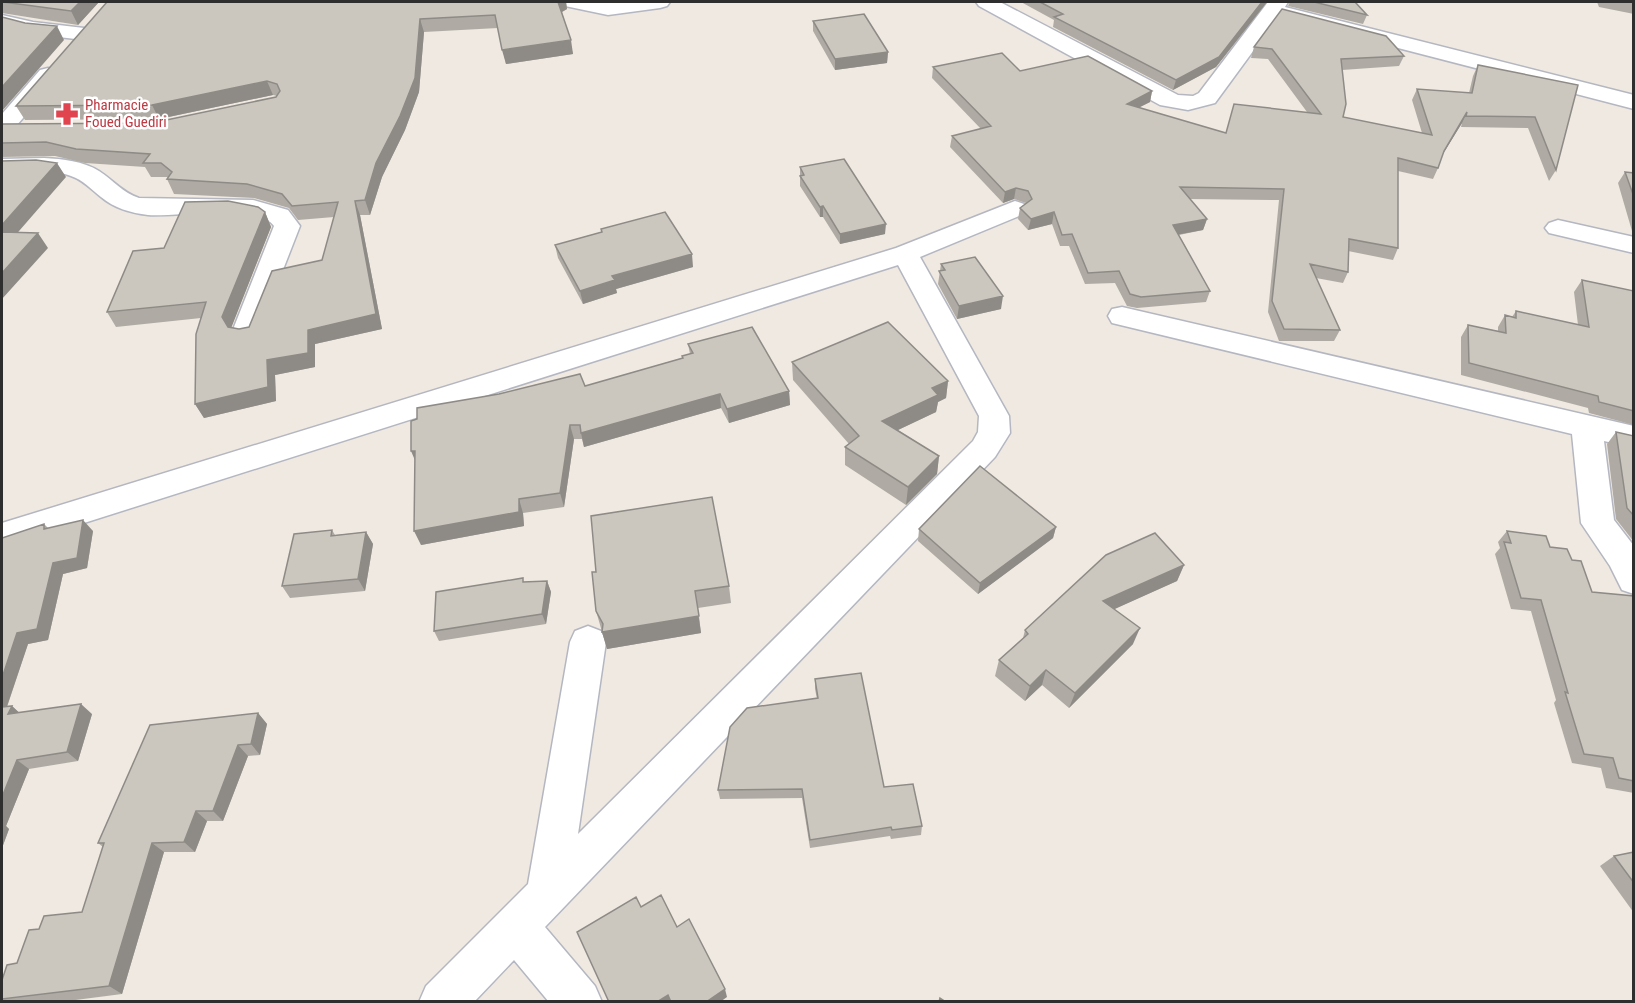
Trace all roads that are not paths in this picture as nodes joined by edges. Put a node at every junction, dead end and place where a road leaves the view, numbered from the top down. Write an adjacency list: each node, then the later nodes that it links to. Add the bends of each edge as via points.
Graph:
1 (572, 2): 2 (street, via 608,9)
2 (660, 2)
3 (986, 2): 4 (street, via 1168,100 1183,103 1198,103 1207,98)
4 (1275, 6): 8 (street)
5 (98, 18): 7 (street)
6 (2, 21): 7 (street)
7 (84, 34): 9 (street)
8 (1634, 102)
9 (2, 128): 10 (street)
10 (35, 129)
11 (2, 166): 17 (street, via 71,167 122,202 145,207 241,208 279,215 287,226)
12 (1015, 209): 15 (street)
13 (1558, 228): 14 (street)
14 (1634, 244)
15 (905, 254): 20 (street); 23 (street, via 994,416 994,434 984,449)
16 (1122, 316): 18 (street)
17 (246, 332)
18 (1587, 426): 19 (street); 21 (street, via 1598,523)
19 (1634, 437)
20 (2, 536)
21 (1634, 580)
22 (588, 642): 23 (street)
23 (548, 894): 24 (street)
24 (516, 927): 25 (street); 26 (street)
25 (442, 1002)
26 (579, 1002)

